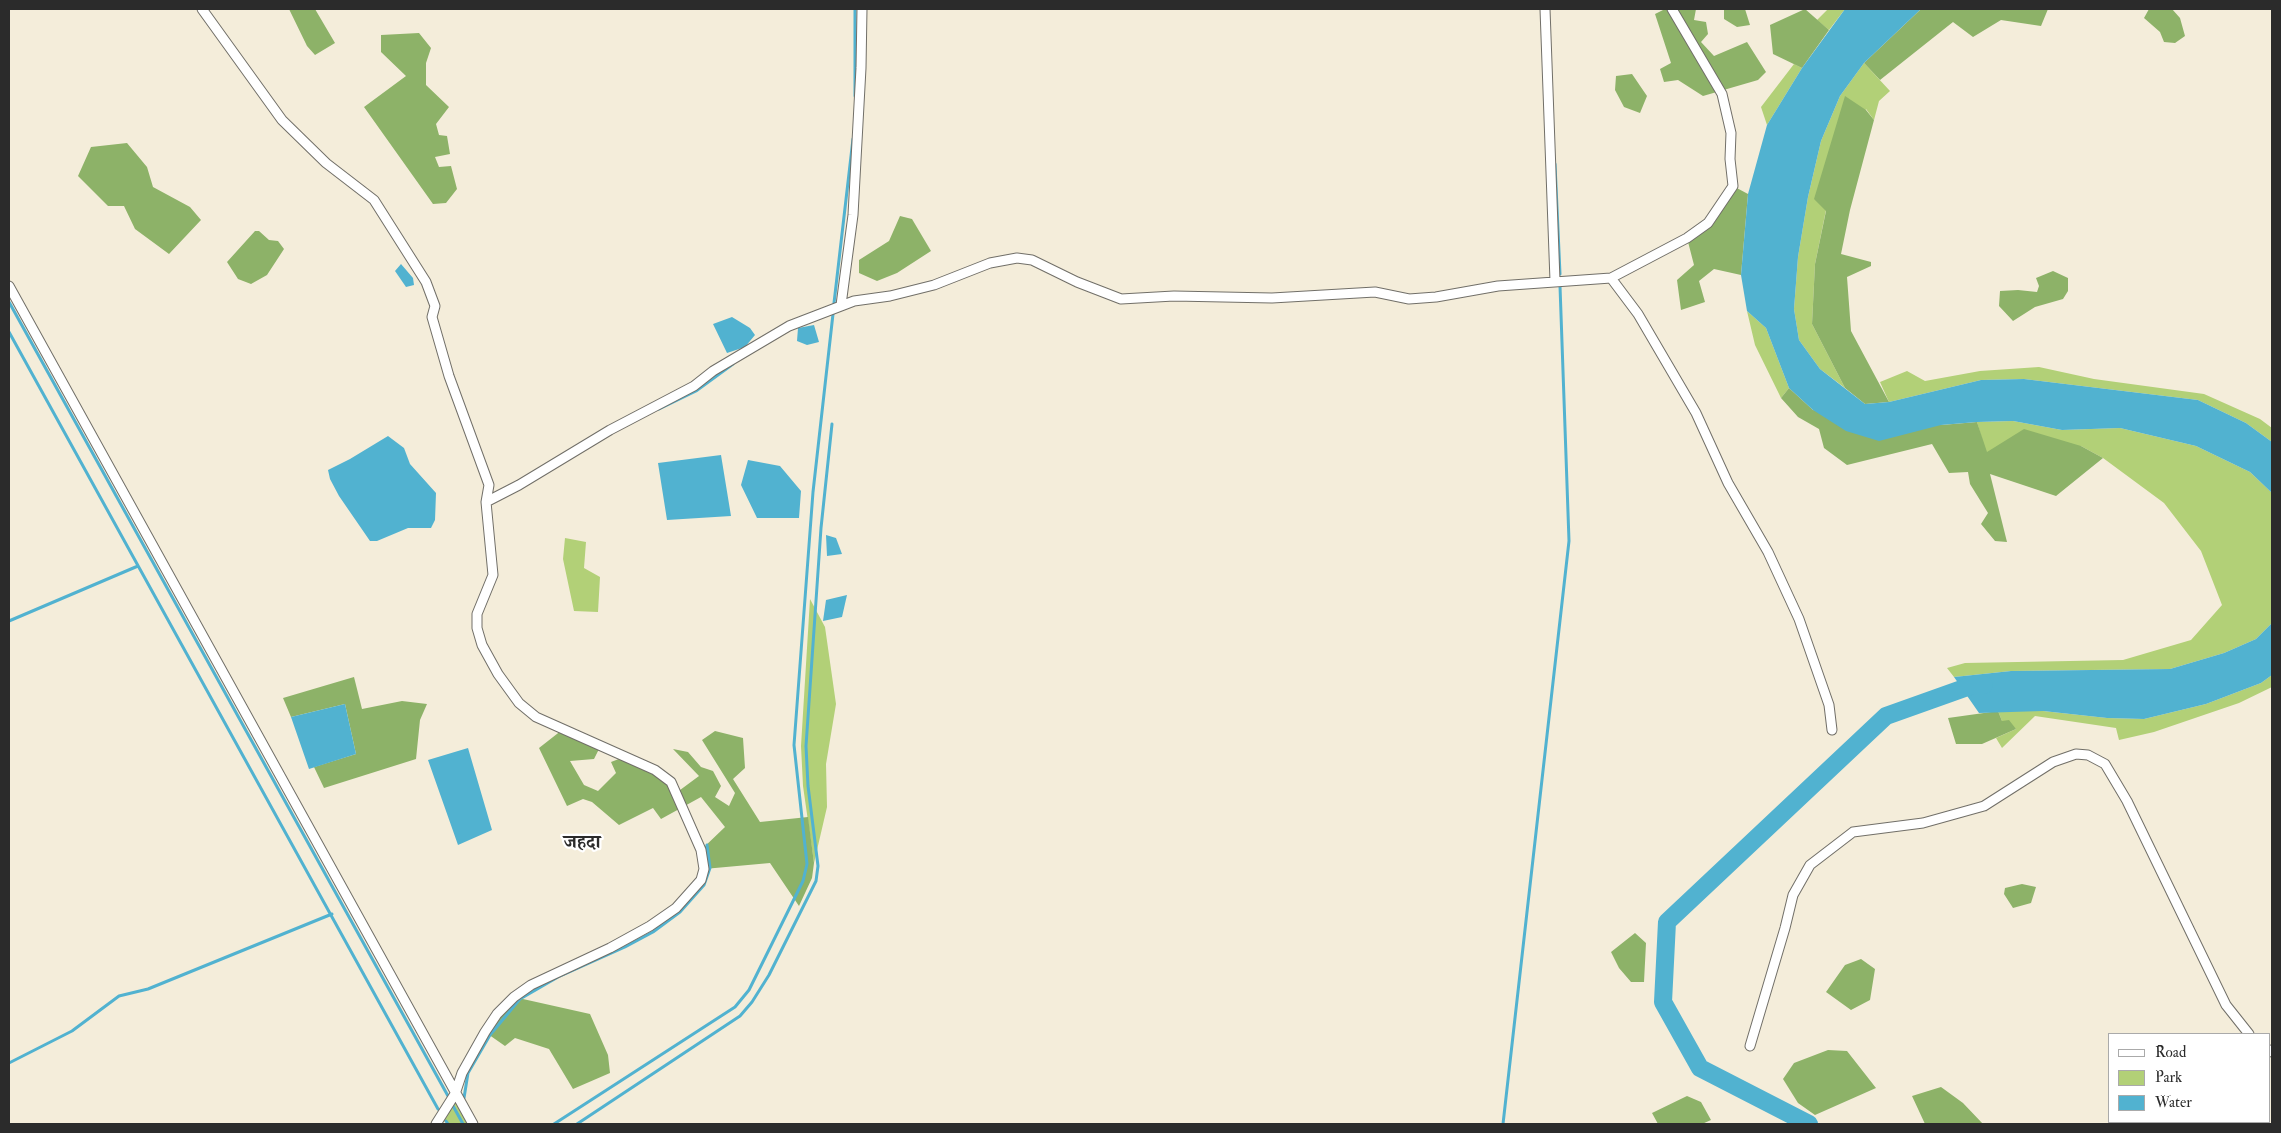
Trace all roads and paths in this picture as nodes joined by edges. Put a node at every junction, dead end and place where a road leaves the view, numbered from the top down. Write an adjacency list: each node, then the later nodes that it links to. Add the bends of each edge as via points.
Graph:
1 (202, 9): 9 (street, via 282,120 326,164 374,200 426,282 435,306 432,316 448,376 488,485)
2 (862, 9): 8 (street, via 853,215)
3 (1545, 9): 6 (street)
4 (1672, 9): 5 (street, via 1722,94 1731,133 1733,186 1708,223 1656,256)
5 (1611, 278): 6 (street); 10 (street, via 1638,314 1696,413 1728,483 1768,552 1799,619 1829,705)
6 (1555, 281): 8 (street, via 1409,299 1375,292 1272,298 1174,296 1122,299 1032,260 1017,258 990,263 934,286)
7 (9, 286): 13 (street)
8 (841, 306): 9 (street, via 789,326 694,386)
9 (486, 502): 13 (street, via 493,575 477,614 477,628 482,645 498,674 519,703 536,717 655,770 671,782 701,850 704,869 693,890 676,908 650,926 556,972 514,997 485,1032 462,1073)
10 (1832, 730)
11 (2249, 1033): 12 (street, via 2226,1005 2127,801 2105,764 2088,755 2076,754 2053,762 1984,806 1923,823 1853,832 1810,866 1793,895)
12 (1750, 1046)
13 (455, 1094): 14 (street); 15 (street)
14 (436, 1124)
15 (473, 1124)

